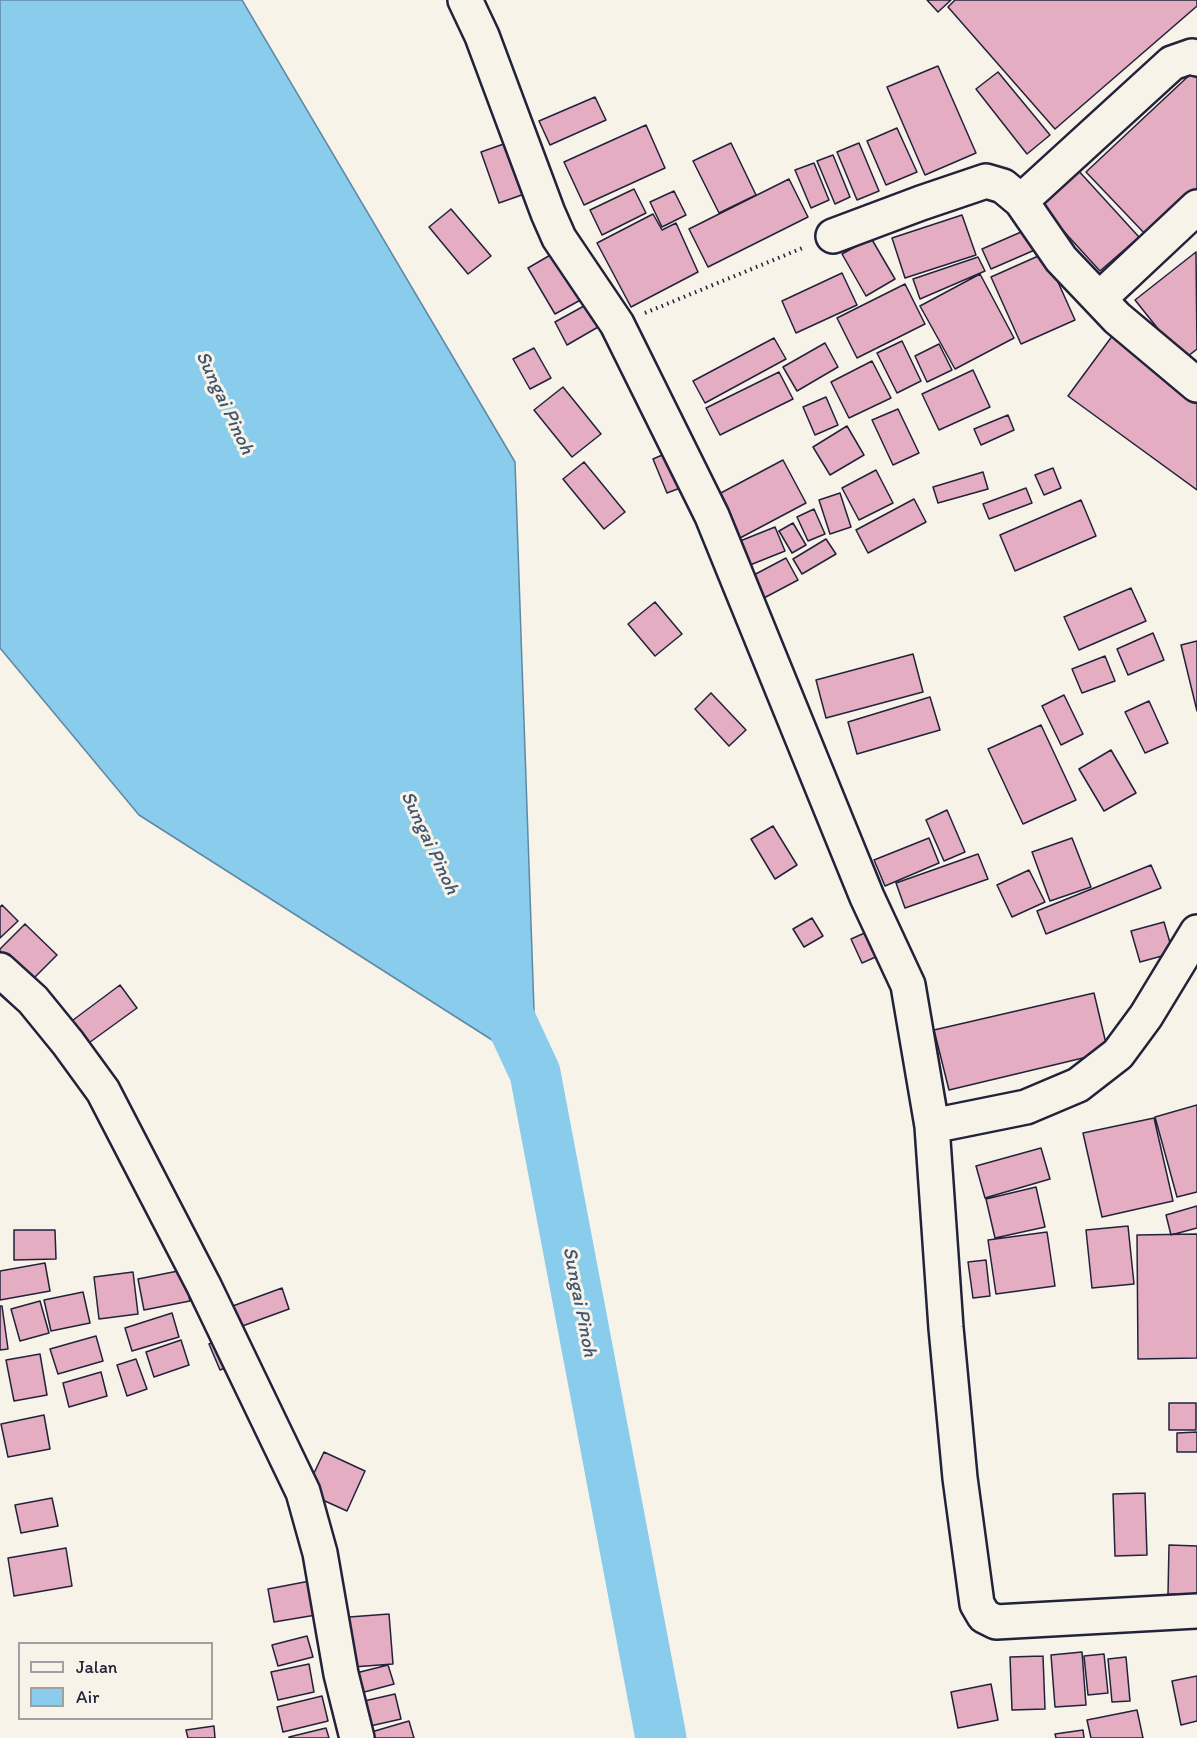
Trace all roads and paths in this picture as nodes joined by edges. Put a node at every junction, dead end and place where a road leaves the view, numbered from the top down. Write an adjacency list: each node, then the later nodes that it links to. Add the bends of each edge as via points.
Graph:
1 (465, 0): 7 (street, via 559,238)
2 (1197, 58): 3 (street, via 1172,63)
3 (1021, 201): 5 (street, via 1003,186 986,181); 6 (street, via 1061,259)
4 (1197, 207): 6 (street)
5 (833, 236): 7 (path)
6 (1099, 299): 8 (street)
7 (617, 324): 11 (street, via 712,516 867,897 908,985)
8 (1197, 384)
9 (1197, 932): 11 (street, via 1118,1054 1078,1085 1026,1107)
10 (0, 970): 13 (street, via 33,1000 102,1091 204,1286 303,1492 320,1553 341,1674)
11 (932, 1126): 12 (street, via 960,1478 977,1604 984,1616 996,1622)
12 (1197, 1611)
13 (357, 1738)

